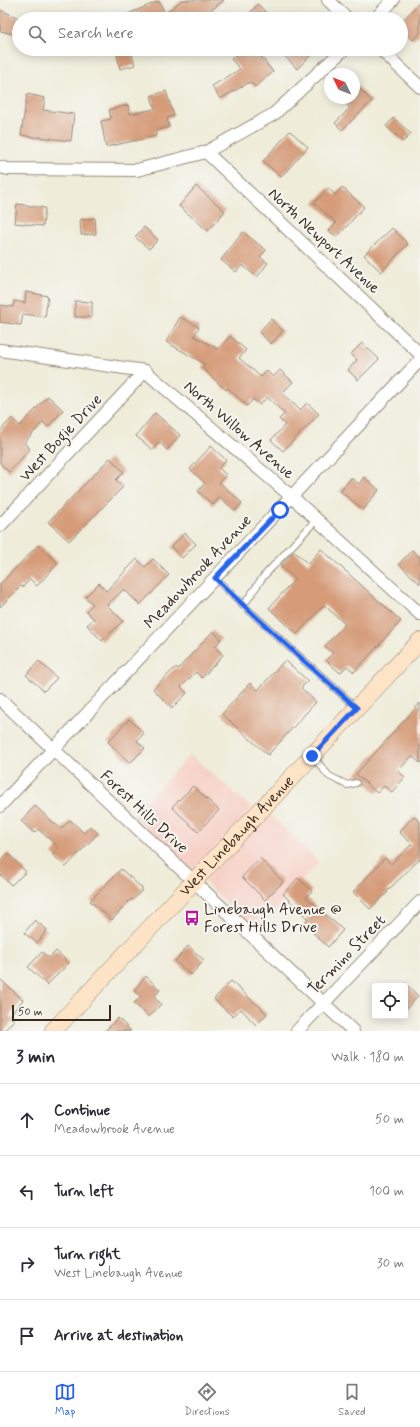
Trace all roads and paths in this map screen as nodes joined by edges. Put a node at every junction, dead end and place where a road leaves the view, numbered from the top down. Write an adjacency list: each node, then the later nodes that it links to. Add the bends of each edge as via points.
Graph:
1 (328, 0): 3 (street)
2 (393, 0): 4 (street)
3 (341, 12)
4 (382, 12)
5 (336, 56): 8 (street, via 274,114)
6 (387, 56): 7 (street)
7 (420, 87)
8 (206, 152): 9 (street, via 137,170); 11 (street, North Newport Avenue)
9 (0, 167)
10 (0, 350): 13 (street)
11 (420, 354)
12 (420, 360): 14 (street, Meadowbrook Avenue)
13 (145, 371): 14 (street, North Willow Avenue); 16 (street, West Bogie Drive)
14 (292, 497): 15 (street, North Willow Avenue); 17 (street, Meadowbrook Avenue)
15 (317, 519): 18 (lane, via 263,577); 19 (street, North Willow Avenue)
16 (0, 526)
17 (215, 578): 18 (lane); 23 (street, Meadowbrook Avenue)
18 (243, 606): 22 (lane)
19 (420, 614)
20 (420, 641): 22 (street, West Linebaugh Avenue)
21 (0, 699): 23 (street, Forest Hills Drive)
22 (357, 708): 24 (street, West Linebaugh Avenue)
23 (53, 750): 26 (street, Meadowbrook Avenue); 27 (street, Forest Hills Drive)
24 (312, 756): 25 (lane, via 329,776 347,785); 27 (street, West Linebaugh Avenue)
25 (356, 783)
26 (0, 806)
27 (194, 881): 29 (street, Forest Hills Drive); 30 (street, West Linebaugh Avenue)
28 (420, 902): 29 (street, Termino Street)
29 (323, 1004): 31 (street, Termino Street); 32 (street, Forest Hills Drive)
30 (53, 1031)
31 (297, 1031)
32 (352, 1031)

